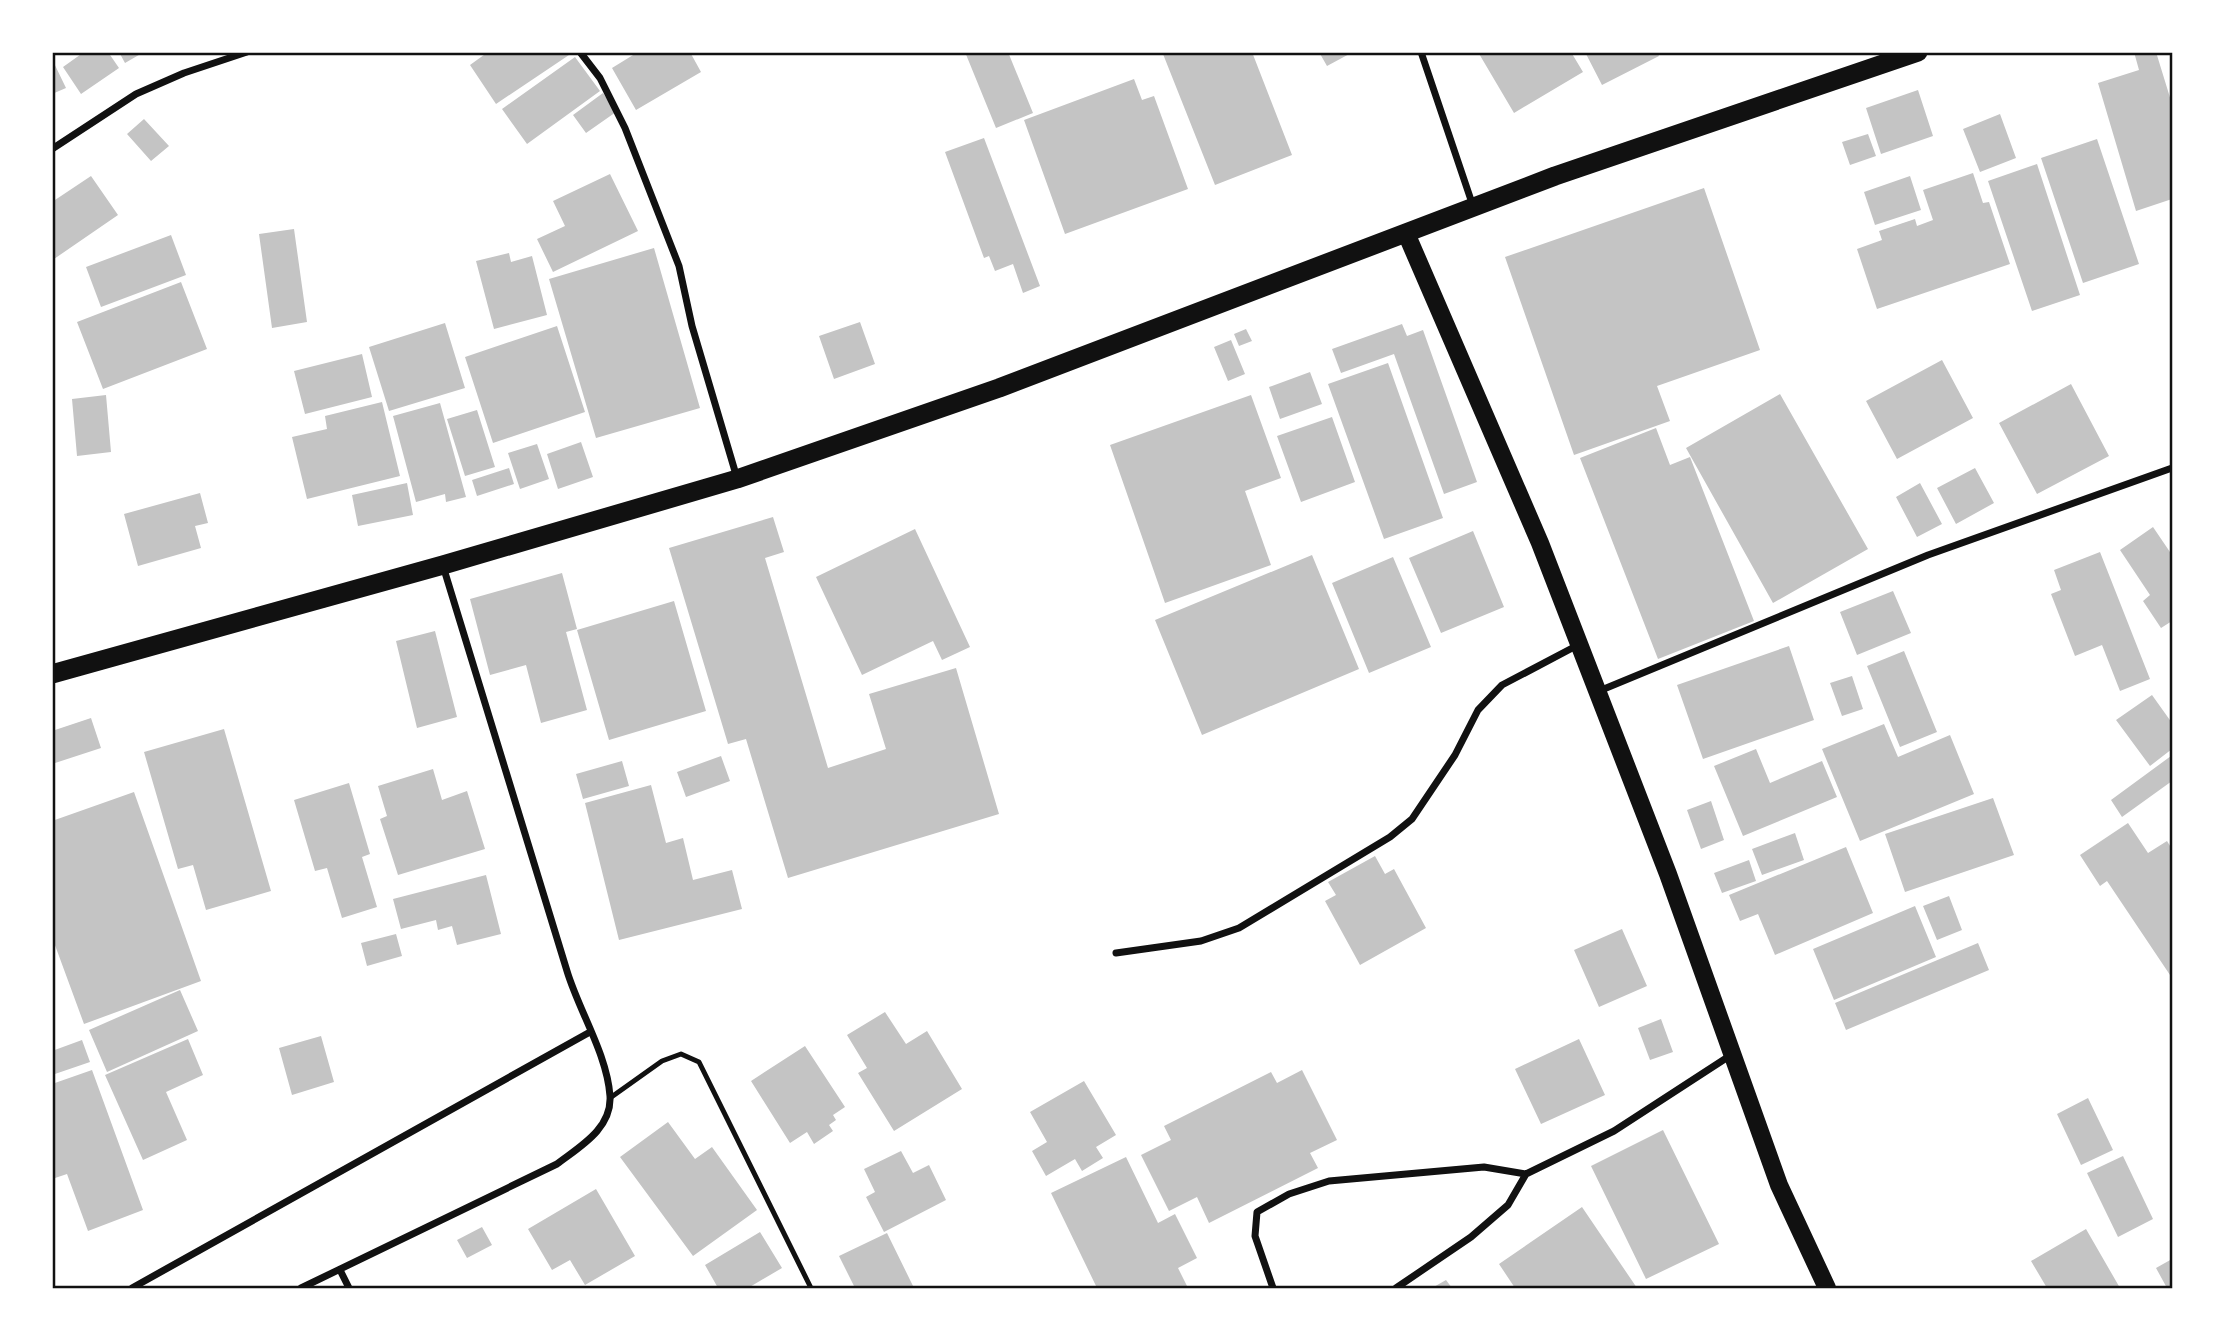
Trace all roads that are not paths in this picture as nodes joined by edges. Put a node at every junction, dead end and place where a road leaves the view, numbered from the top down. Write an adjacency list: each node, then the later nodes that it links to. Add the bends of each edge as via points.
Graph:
1 (247, 52): 5 (street, via 136,94)
2 (580, 52): 9 (street, via 600,78 625,128 679,266)
3 (1421, 52): 6 (street)
4 (1918, 52): 6 (highway)
5 (52, 149)
6 (1473, 207): 7 (highway)
7 (1406, 233): 9 (highway, via 999,388); 11 (main road, via 1489,421)
8 (2172, 468): 13 (street, via 1928,555)
9 (737, 479): 10 (highway)
10 (443, 565): 12 (highway); 15 (street, via 569,978)
11 (1579, 645): 13 (main road); 14 (street, via 1502,685 1478,710 1412,819 1390,837 1238,928 1201,941)
12 (52, 674)
13 (1599, 691): 16 (main road)
14 (1116, 953)
15 (590, 1032): 17 (street); 20 (street)
16 (1732, 1055): 18 (street, via 1614,1131); 26 (main road, via 1779,1185)
17 (610, 1098): 19 (street, via 604,1124 557,1164); 23 (lane, via 662,1061 681,1054 699,1062)
18 (1526, 1174): 24 (street, via 1484,1167 1329,1181 1289,1194 1257,1212 1255,1236); 25 (street, via 1508,1205)
19 (340, 1270): 21 (street); 22 (street)
20 (132, 1289)
21 (301, 1289)
22 (349, 1289)
23 (811, 1289)
24 (1273, 1289)
25 (1396, 1289)
26 (1827, 1289)

